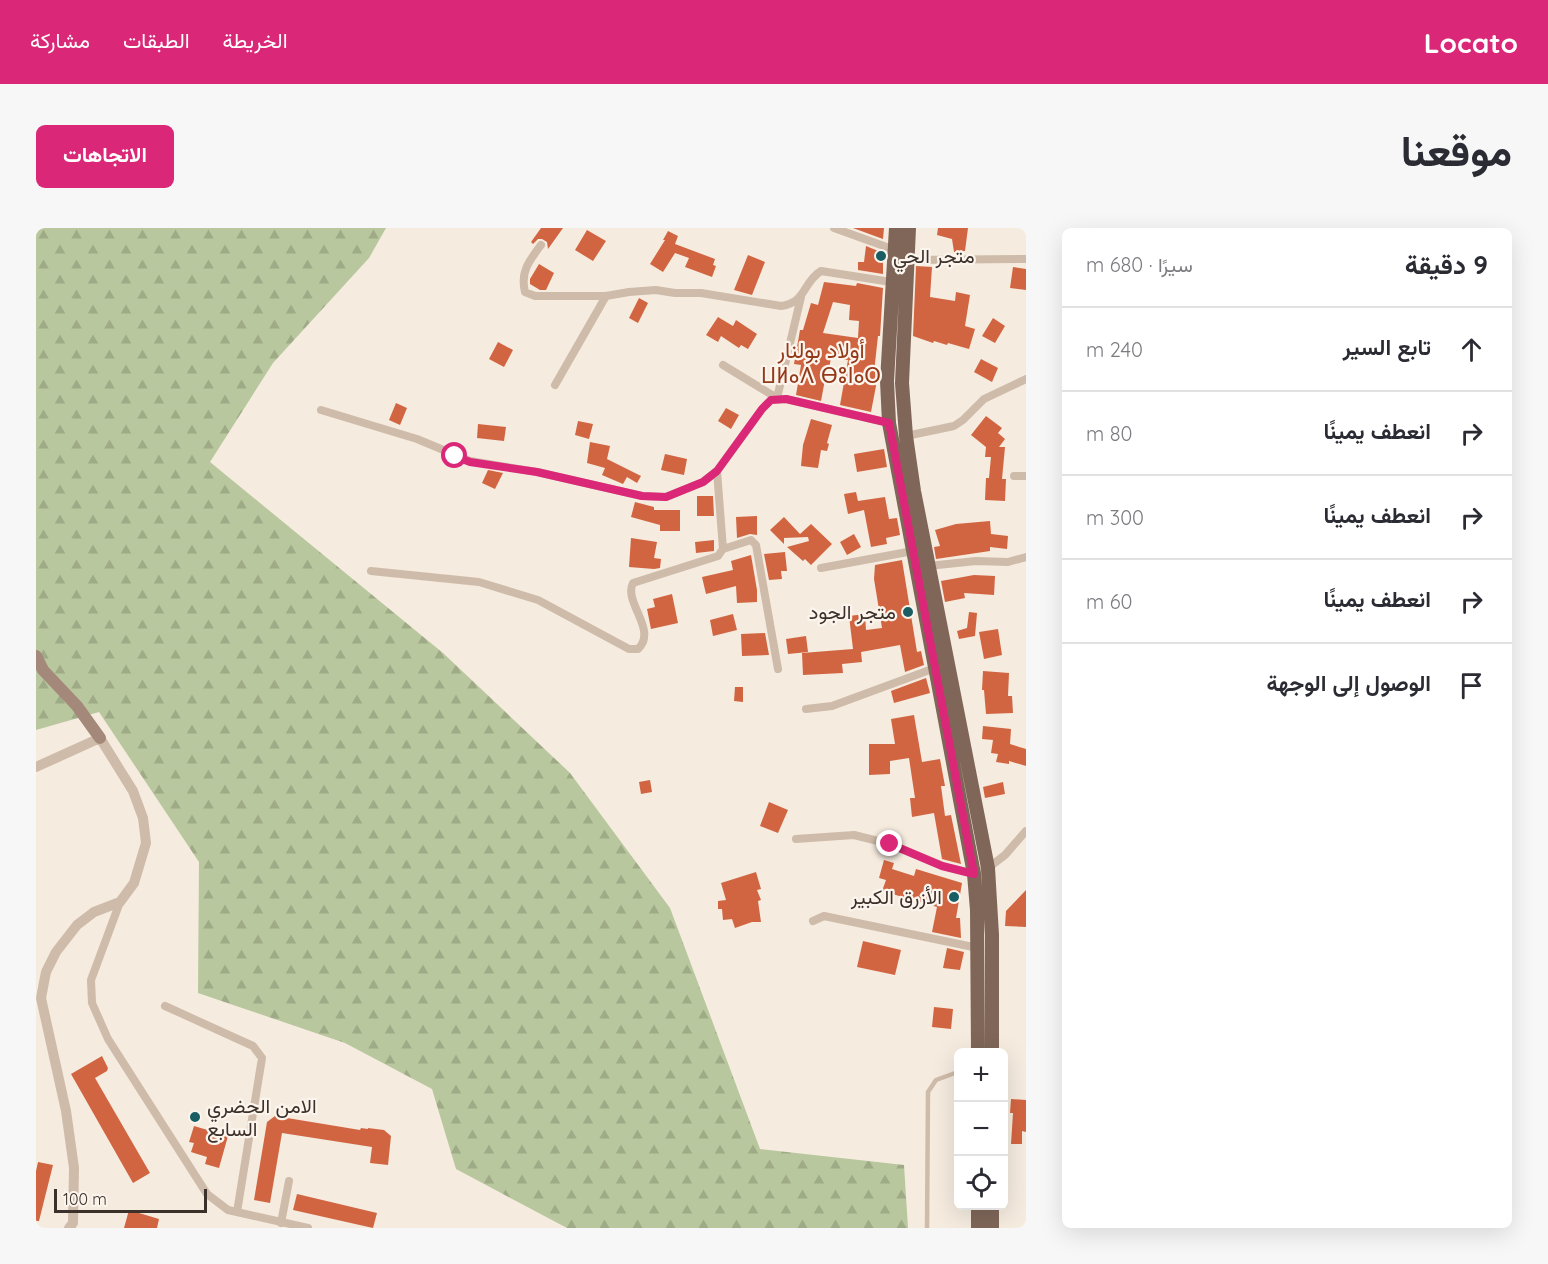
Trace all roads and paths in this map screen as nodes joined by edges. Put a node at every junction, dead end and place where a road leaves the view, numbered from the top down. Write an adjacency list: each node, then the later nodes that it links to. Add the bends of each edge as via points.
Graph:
1 (834, 228): 5 (street)
2 (896, 228): 5 (main road)
3 (909, 228): 7 (main road)
4 (541, 245): 9 (street, via 522,279 525,292 535,296)
5 (895, 250): 8 (main road)
6 (1026, 259): 7 (street)
7 (908, 260): 17 (main road, via 902,383)
8 (891, 282): 10 (street, via 821,271 813,276); 16 (main road)
9 (606, 296): 10 (street, via 656,290 781,306 792,305); 13 (street)
10 (801, 297): 14 (street)
11 (723, 364): 14 (street)
12 (1026, 379): 17 (street, via 984,399 954,426)
13 (555, 385)
14 (777, 398): 16 (street); 18 (street, via 762,409)
15 (321, 410): 18 (street, via 417,439 470,462 537,472 642,496 666,497 703,482)
16 (889, 423): 22 (main road)
17 (906, 436): 24 (main road)
18 (717, 471): 21 (street)
19 (1014, 476): 20 (street)
20 (1026, 476)
21 (723, 549): 26 (street, via 718,556 633,583 630,591 645,633 641,646 634,650 538,600 479,582); 29 (street, via 755,541)
22 (913, 551): 25 (street); 28 (main road)
23 (1026, 557): 24 (street, via 1008,562)
24 (928, 566): 35 (main road)
25 (821, 568)
26 (371, 572)
27 (36, 656): 31 (main road)
28 (935, 668): 30 (street, via 831,706); 36 (main road)
29 (778, 669)
30 (806, 709)
31 (100, 738): 32 (street); 37 (street, via 133,791 143,818 146,843 141,864 134,883)
32 (36, 767)
33 (1026, 831): 35 (street)
34 (796, 839): 36 (street, via 854,835)
35 (988, 868): 36 (street); 42 (main road)
36 (974, 874): 39 (main road)
37 (120, 902): 47 (street, via 91,980 92,1003 108,1039 207,1194); 50 (street, via 94,912 77,925 46,972 41,998 66,1111 74,1168 73,1223)
38 (813, 921): 39 (street, via 824,916)
39 (978, 948): 41 (main road)
40 (165, 1006): 47 (street, via 253,1046 262,1058)
41 (978, 1048)
42 (992, 1048)
43 (954, 1073): 51 (lane, via 936,1080 928,1092)
44 (290, 1181): 48 (street)
45 (978, 1210): 52 (main road)
46 (992, 1210): 53 (main road)
47 (237, 1212): 48 (street)
48 (281, 1223): 49 (street)
49 (301, 1227)
50 (69, 1228)
51 (927, 1228)
52 (978, 1228)
53 (992, 1228)

